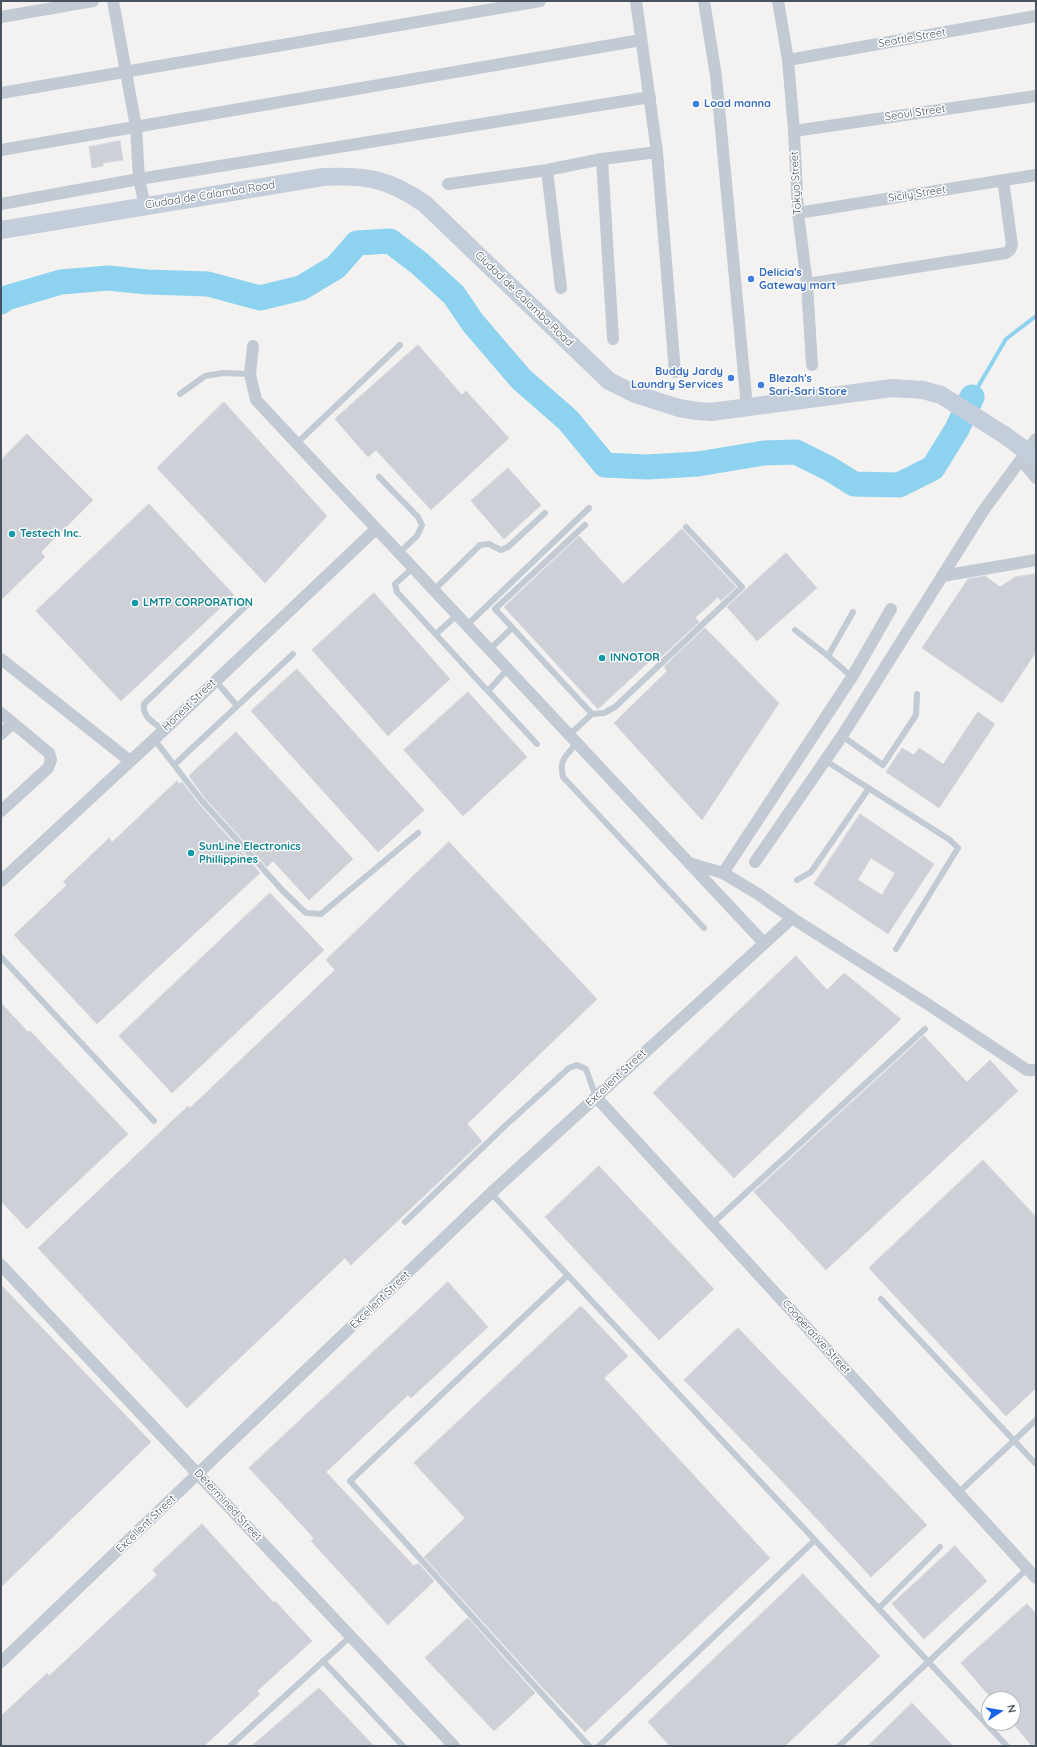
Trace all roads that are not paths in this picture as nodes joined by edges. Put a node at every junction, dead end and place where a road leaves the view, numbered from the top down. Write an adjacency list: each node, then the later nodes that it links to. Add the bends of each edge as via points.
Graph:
1 (93, 1): 8 (street)
2 (113, 1): 11 (street)
3 (540, 1): 11 (street)
4 (636, 1): 9 (street)
5 (704, 1): 38 (street, via 716,76)
6 (778, 1): 10 (street, Tokyo Street)
7 (1036, 16): 10 (street, Seattle Street)
8 (1, 17)
9 (641, 40): 14 (street); 15 (street)
10 (788, 60): 16 (street, Tokyo Street)
11 (125, 71): 12 (street); 15 (street)
12 (1, 93)
13 (1036, 96): 16 (street, Seoul Street)
14 (650, 97): 18 (street); 22 (street)
15 (136, 127): 17 (street); 22 (street)
16 (794, 131): 27 (street, Tokyo Street)
17 (1, 150)
18 (658, 152): 19 (street); 35 (street)
19 (602, 159): 20 (street); 31 (street)
20 (547, 170): 24 (street); 30 (street)
21 (1036, 175): 23 (street, Sicily Street)
22 (139, 179): 25 (street); 26 (street)
23 (1002, 180): 27 (street, Sicily Street); 29 (street, via 1012,245 1006,253)
24 (448, 184)
25 (1, 204)
26 (145, 206): 28 (main road, Ciudad de Calamba Road); 38 (main road, Ciudad de Calamba Road, via 323,177 346,176 379,180 406,191 425,204 609,381 635,394 679,408 710,412)
27 (798, 213): 29 (street, Tokyo Street)
28 (1, 230)
29 (807, 284): 34 (street, Tokyo Street)
30 (561, 288)
31 (613, 339)
32 (400, 345): 39 (lane)
33 (253, 346): 36 (street)
34 (812, 365)
35 (675, 372)
36 (250, 374): 37 (lane, via 223,373 205,376); 39 (street, via 256,400)
37 (180, 394)
38 (747, 407): 40 (main road, Ciudad de Calamba Road, via 892,388 923,390 941,395)
39 (296, 444): 47 (street)
40 (1030, 452): 42 (street); 51 (street, via 983,511)
41 (379, 477): 48 (lane, via 418,517 422,525 417,536)
42 (1036, 478)
43 (589, 508): 57 (lane)
44 (545, 512): 52 (lane, via 508,547 501,550 489,544 480,545)
45 (585, 525): 58 (lane, via 495,609)
46 (686, 527): 72 (lane, via 742,587 615,707 604,713)
47 (376, 528): 48 (street); 67 (street, Honest Street)
48 (399, 553): 50 (street)
49 (1036, 560): 51 (street)
50 (413, 568): 52 (street); 60 (lane, via 395,584 395,588)
51 (942, 576): 76 (street)
52 (434, 590): 56 (street)
53 (249, 603): 74 (lane, via 144,704 143,709 147,717)
54 (891, 609): 66 (street)
55 (853, 612): 63 (lane)
56 (457, 615): 57 (street); 60 (lane)
57 (466, 626): 61 (street)
58 (512, 628): 61 (lane); 72 (lane)
59 (795, 630): 63 (lane)
60 (436, 634): 68 (lane)
61 (489, 650): 65 (street)
62 (293, 654): 70 (lane)
63 (828, 656): 66 (lane)
64 (1, 659): 80 (street)
65 (508, 670): 68 (lane); 78 (street)
66 (852, 677): 88 (street)
67 (215, 680): 70 (lane); 74 (street, Honest Street)
68 (488, 690): 79 (lane)
69 (917, 694): 76 (lane, via 916,715 883,765)
70 (237, 706): 82 (lane)
71 (1, 713): 73 (street)
72 (592, 714): 78 (lane)
73 (13, 723): 75 (street); 84 (street, via 49,753 52,760 48,768)
74 (164, 730): 77 (street, Honest Street)
75 (1, 734)
76 (842, 736): 81 (street)
77 (154, 739): 80 (street, Honest Street); 82 (lane)
78 (572, 740): 87 (street); 92 (lane, via 562,759 563,777)
79 (537, 744)
80 (130, 761): 90 (street, Honest Street)
81 (826, 761): 83 (lane); 86 (street)
82 (174, 765): 85 (lane, via 202,801 306,913 321,914)
83 (869, 788): 89 (lane, via 811,872); 94 (lane, via 950,840 958,848)
84 (1, 811)
85 (418, 833)
86 (755, 862)
87 (687, 863): 88 (street); 93 (street)
88 (723, 873): 91 (street)
89 (797, 880)
90 (1, 881)
91 (792, 918): 93 (street, Excellent Street); 97 (street, via 1027,1070)
92 (704, 928)
93 (764, 943): 98 (street, Excellent Street)
94 (896, 949)
95 (1, 957): 99 (lane)
96 (925, 1029): 102 (lane)
97 (1036, 1070)
98 (596, 1097): 100 (street, Excellent Street); 101 (lane, via 586,1069 577,1065 569,1068); 102 (street, Cooperative Street)
99 (154, 1121)
100 (491, 1193): 104 (lane); 109 (street, Excellent Street)
101 (405, 1222)
102 (712, 1224): 110 (street, Cooperative Street)
103 (1, 1265): 109 (street, Determined Street)
104 (568, 1275): 111 (lane); 123 (lane, via 350,1481)
105 (881, 1299): 107 (lane)
106 (1036, 1420): 107 (lane)
107 (1014, 1441): 108 (lane); 110 (lane)
108 (1036, 1464)
109 (198, 1474): 116 (street, Determined Street); 118 (street, Excellent Street)
110 (958, 1493): 113 (street, Cooperative Street)
111 (815, 1540): 115 (lane); 124 (lane)
112 (940, 1547): 115 (lane)
113 (1028, 1569): 114 (street, Cooperative Street); 119 (lane)
114 (1036, 1578)
115 (879, 1608): 119 (lane)
116 (351, 1636): 117 (lane); 122 (street, Determined Street)
117 (324, 1661): 120 (lane); 121 (lane)
118 (1, 1662)
119 (929, 1662): 125 (lane); 126 (lane)
120 (230, 1746)
121 (403, 1746)
122 (454, 1746)
123 (589, 1746)
124 (599, 1746)
125 (839, 1746)
126 (1007, 1746)

